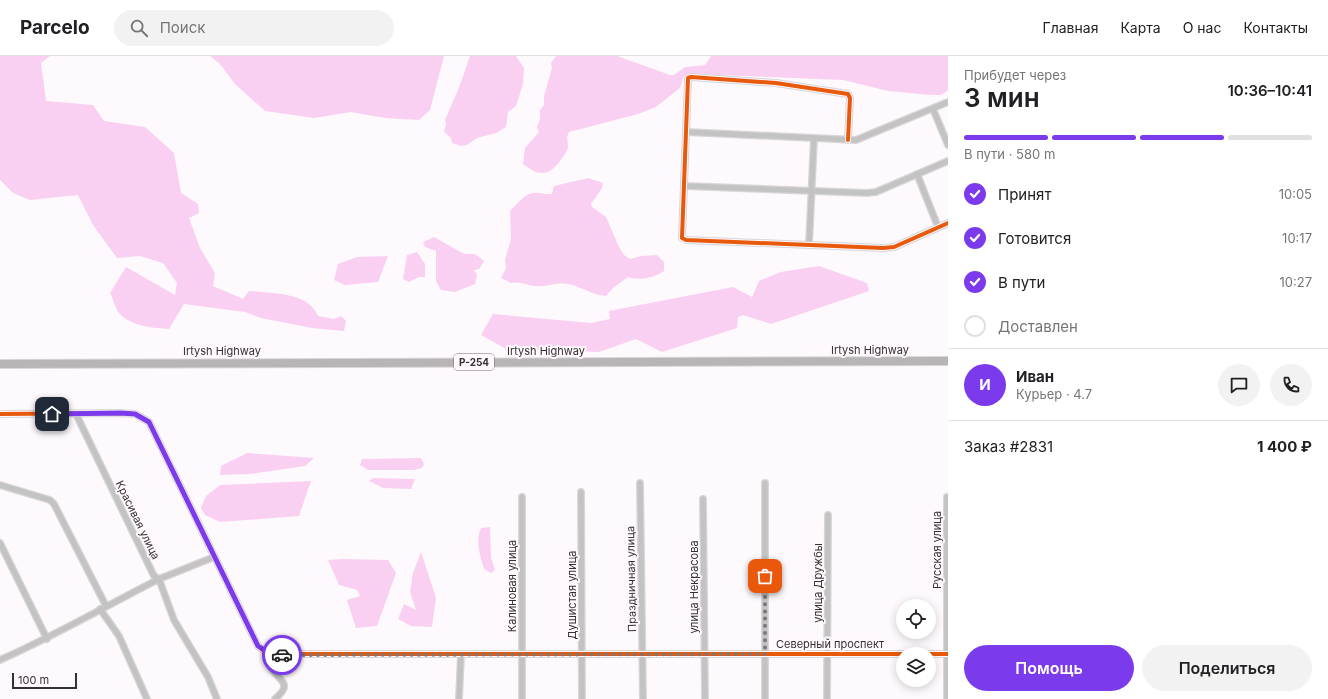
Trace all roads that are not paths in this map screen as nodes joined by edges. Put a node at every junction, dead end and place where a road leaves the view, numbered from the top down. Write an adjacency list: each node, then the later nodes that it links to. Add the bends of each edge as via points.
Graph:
1 (948, 102): 2 (street)
2 (933, 109): 5 (street, via 861,139); 6 (street)
3 (686, 132): 4 (street); 5 (street, via 688,81 691,77 776,83 848,94); 9 (street)
4 (814, 138): 5 (street); 10 (street)
5 (848, 140)
6 (948, 146)
7 (948, 161): 8 (street)
8 (917, 174): 10 (street, via 876,192); 12 (street)
9 (685, 186): 10 (street); 13 (street, via 682,238 686,240)
10 (812, 191): 13 (street)
11 (948, 223): 12 (street)
12 (938, 227): 13 (street, via 894,247)
13 (809, 245)
14 (948, 361): 15 (highway, Irtysh Highway / Р-254)
15 (0, 364)
16 (0, 414): 17 (street)
17 (76, 414): 27 (street, via 135,414 149,422); 28 (street, Красивая улица, via 154,576)
18 (640, 483): 37 (street, Праздничная улица)
19 (765, 483): 39 (street)
20 (0, 485): 29 (street, via 50,500 54,504)
21 (581, 492): 36 (street, Душистая улица)
22 (522, 497): 35 (street, Калиновая улица)
23 (948, 497): 40 (street, Русская улица)
24 (703, 498): 38 (street, улица Некрасова)
25 (828, 515): 33 (street, улица Дружбы)
26 (0, 542): 31 (street)
27 (214, 557): 28 (street); 32 (street, Северный проспект, via 258,646)
28 (159, 579): 29 (street); 43 (street, Красивая улица, via 174,620 208,677)
29 (106, 606): 30 (street)
30 (100, 609): 31 (street); 42 (street, via 119,636)
31 (47, 639): 41 (street)
32 (269, 653): 34 (street, Северный проспект); 44 (street, via 272,669 285,686)
33 (828, 653): 39 (street, Северный проспект); 40 (street, Северный проспект); 51 (street, улица Дружбы)
34 (460, 654): 35 (street, Северный проспект); 45 (street)
35 (522, 654): 36 (street, Северный проспект); 46 (street, Калиновая улица)
36 (582, 654): 37 (street, Северный проспект); 47 (street, Душистая улица)
37 (643, 654): 38 (street, Северный проспект); 48 (street, Праздничная улица)
38 (704, 654): 39 (street, Северный проспект); 49 (street, улица Некрасова)
39 (765, 654): 50 (street)
40 (948, 654): 52 (street, Русская улица)
41 (0, 660)
42 (147, 699)
43 (217, 699)
44 (275, 699)
45 (459, 699)
46 (522, 699)
47 (582, 699)
48 (643, 699)
49 (705, 699)
50 (765, 699)
51 (827, 699)
52 (947, 699)

